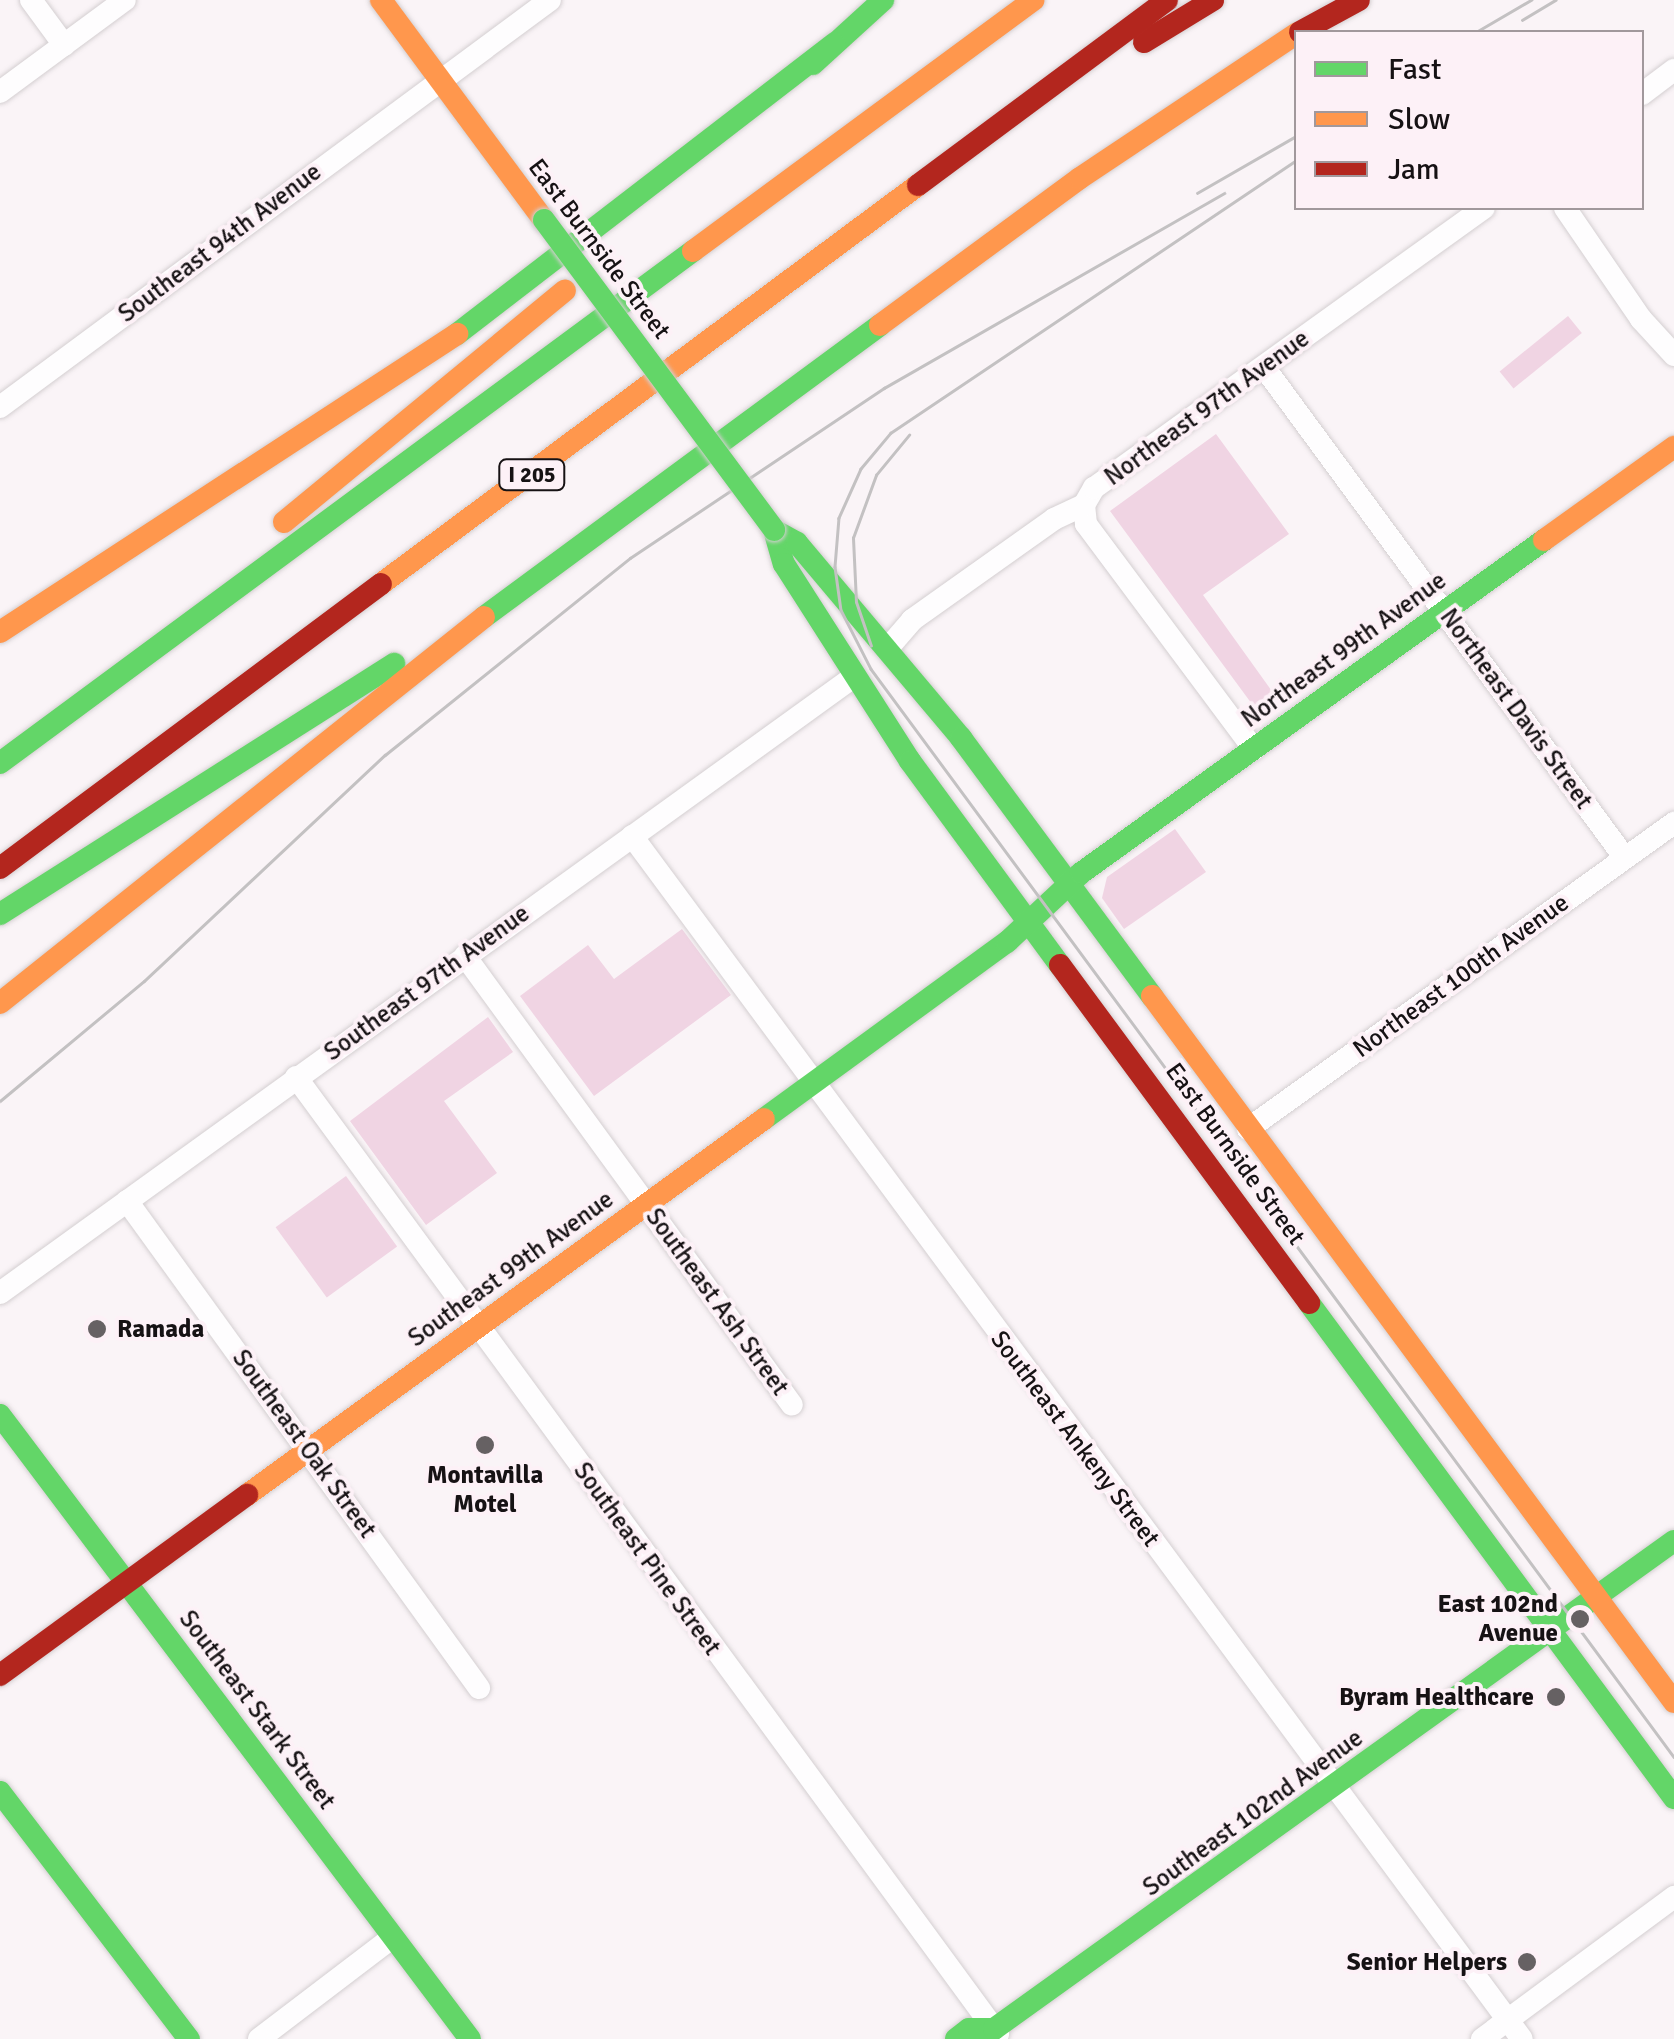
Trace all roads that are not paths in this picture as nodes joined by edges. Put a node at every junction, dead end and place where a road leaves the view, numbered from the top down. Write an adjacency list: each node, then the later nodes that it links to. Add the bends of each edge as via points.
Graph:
1 (31, 0): 13 (street)
2 (125, 0): 13 (street)
3 (380, 0): 16 (main road, East Burnside Street)
4 (550, 0): 16 (street, Southeast 94th Avenue)
5 (883, 0): 12 (main road)
6 (1033, 0): 29 (main road)
7 (1168, 0): 15 (main road, I 205)
8 (1213, 0): 15 (main road, via 1157,36)
9 (1358, 0): 10 (main road)
10 (1305, 30)
11 (1294, 37): 30 (main road, via 1096,167)
12 (834, 44): 19 (main road); 32 (main road, via 416,366)
13 (64, 45): 17 (street)
14 (1674, 70): 18 (street)
15 (1061, 78): 40 (main road, I 205)
16 (441, 81): 25 (street, Southeast 94th Avenue); 28 (main road, East Burnside Street, bridge)
17 (0, 92)
18 (1644, 92)
19 (666, 204)
20 (1481, 210): 24 (street, Northeast 97th Avenue)
21 (1566, 210): 23 (street, via 1641,320)
22 (607, 255): 29 (main road, via 288,516)
23 (1674, 354)
24 (1264, 368): 27 (street, Northeast 97th Avenue, via 1094,488); 31 (street, Northeast Davis Street)
25 (0, 407)
26 (1674, 446): 31 (main road, Northeast 99th Avenue)
27 (1084, 506): 33 (street, Northeast 97th Avenue, via 1054,519 912,620); 35 (street, via 1086,524)
28 (774, 530): 33 (main road, East Burnside Street, via 797,543); 34 (main road, East Burnside Street, via 784,564)
29 (223, 598): 36 (main road)
30 (500, 605): 43 (main road, via 355,686); 46 (main road)
31 (1444, 612): 35 (main road, Northeast 99th Avenue); 39 (street, Northeast Davis Street)
32 (0, 632)
33 (888, 648): 41 (main road, East Burnside Street)
34 (855, 676): 38 (street, Southeast 97th Avenue); 44 (main road, East Burnside Street)
35 (1254, 749): 41 (main road, Northeast 99th Avenue)
36 (0, 763)
37 (1674, 823): 39 (street, Northeast 100th Avenue)
38 (632, 836): 45 (street, Southeast 97th Avenue); 48 (street, Southeast Ankeny Street)
39 (1624, 858): 49 (street, Northeast 100th Avenue)
40 (0, 868)
41 (1068, 884): 42 (main road, Northeast 99th Avenue); 49 (main road, East Burnside Street)
42 (1050, 902): 44 (main road, Southeast 99th Avenue)
43 (0, 914)
44 (1030, 922): 48 (main road, Southeast 99th Avenue); 60 (main road, East Burnside Street)
45 (465, 956): 47 (street, Southeast 97th Avenue); 51 (street, Southeast Ash Street)
46 (0, 1003)
47 (296, 1078): 50 (street, Southeast 97th Avenue); 53 (street, Southeast Pine Street)
48 (814, 1083): 51 (main road, Southeast 99th Avenue); 64 (street, Southeast Ankeny Street)
49 (1248, 1129): 59 (main road, East Burnside Street)
50 (127, 1201): 52 (street, Southeast 97th Avenue); 56 (street, Southeast Oak Street)
51 (646, 1205): 53 (main road, Southeast 99th Avenue); 54 (street, Southeast Ash Street)
52 (0, 1293)
53 (476, 1327): 56 (main road, Southeast 99th Avenue); 70 (street, Southeast Pine Street)
54 (792, 1405)
55 (0, 1415): 58 (main road, Southeast Stark Street)
56 (308, 1450): 58 (main road, Southeast 99th Avenue); 62 (street, Southeast Oak Street)
57 (1674, 1542): 59 (main road, Southeast 102nd Avenue)
58 (126, 1582): 61 (main road, Southeast 99th Avenue); 68 (main road, Southeast Stark Street)
59 (1597, 1596): 60 (main road, Southeast 102nd Avenue); 63 (main road, East Burnside Street)
60 (1550, 1630): 64 (main road, Southeast 102nd Avenue); 66 (main road, East Burnside Street)
61 (0, 1675)
62 (480, 1688)
63 (1674, 1702)
64 (1336, 1788): 69 (street, Southeast Ankeny Street); 70 (main road, Southeast 102nd Avenue)
65 (0, 1792): 71 (main road)
66 (1674, 1798)
67 (1674, 1897): 69 (street)
68 (393, 1937): 72 (street); 73 (main road, Southeast Stark Street)
69 (1515, 2030): 75 (street)
70 (996, 2036): 74 (main road, Southeast 102nd Avenue, via 969,2029)
71 (188, 2039)
72 (259, 2039)
73 (470, 2039)
74 (956, 2039)
75 (1482, 2039)

